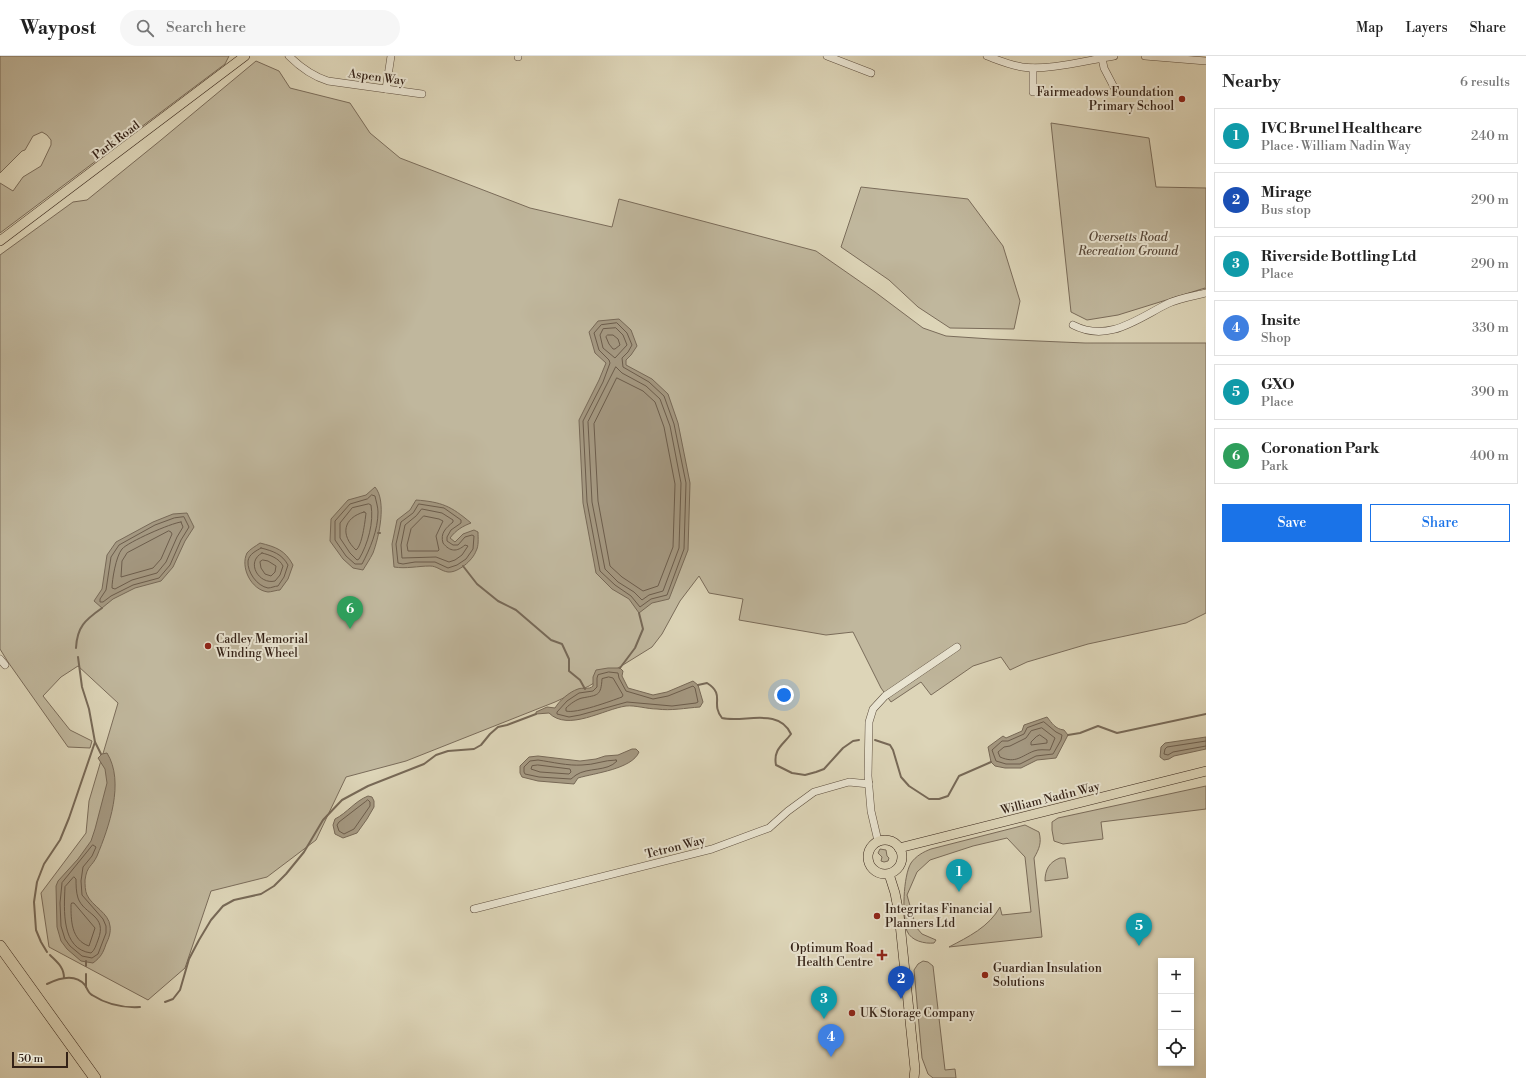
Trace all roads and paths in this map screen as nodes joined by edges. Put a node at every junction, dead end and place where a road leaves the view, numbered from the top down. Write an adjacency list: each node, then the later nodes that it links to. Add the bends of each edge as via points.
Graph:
1 (245, 56): 18 (main road, Park Road)
2 (289, 56): 14 (street, Aspen Way, via 317,78)
3 (391, 56): 14 (street)
4 (827, 56): 13 (street)
5 (987, 56): 9 (street)
6 (1114, 56): 10 (street)
7 (1145, 56): 8 (street)
8 (1161, 57): 11 (street)
9 (1003, 58): 12 (street, via 1022,67)
10 (1102, 58): 12 (street); 16 (street, via 1104,68)
11 (1206, 61)
12 (1033, 68): 15 (street)
13 (871, 73)
14 (386, 89): 17 (street, Aspen Way)
15 (1033, 92)
16 (1117, 93)
17 (422, 94)
18 (0, 241)
19 (1206, 293): 20 (street, via 1169,303 1134,323 1116,329 1096,332 1082,330)
20 (1073, 325)
21 (957, 647): 23 (street, via 885,696 873,709 868,722)
22 (1206, 771): 25 (main road, William Nadin Way)
23 (868, 784): 24 (street); 27 (street, Tetron Way, via 849,782 814,792 769,828 712,849)
24 (878, 841): 25 (main road, via 890,840); 26 (main road, via 869,849 868,864 876,872)
25 (899, 848): 26 (main road, via 901,864 896,871)
26 (889, 874): 29 (main road, via 898,914)
27 (474, 909)
28 (0, 946): 30 (highway)
29 (914, 1073): 31 (main road)
30 (95, 1078)
31 (920, 1078)

